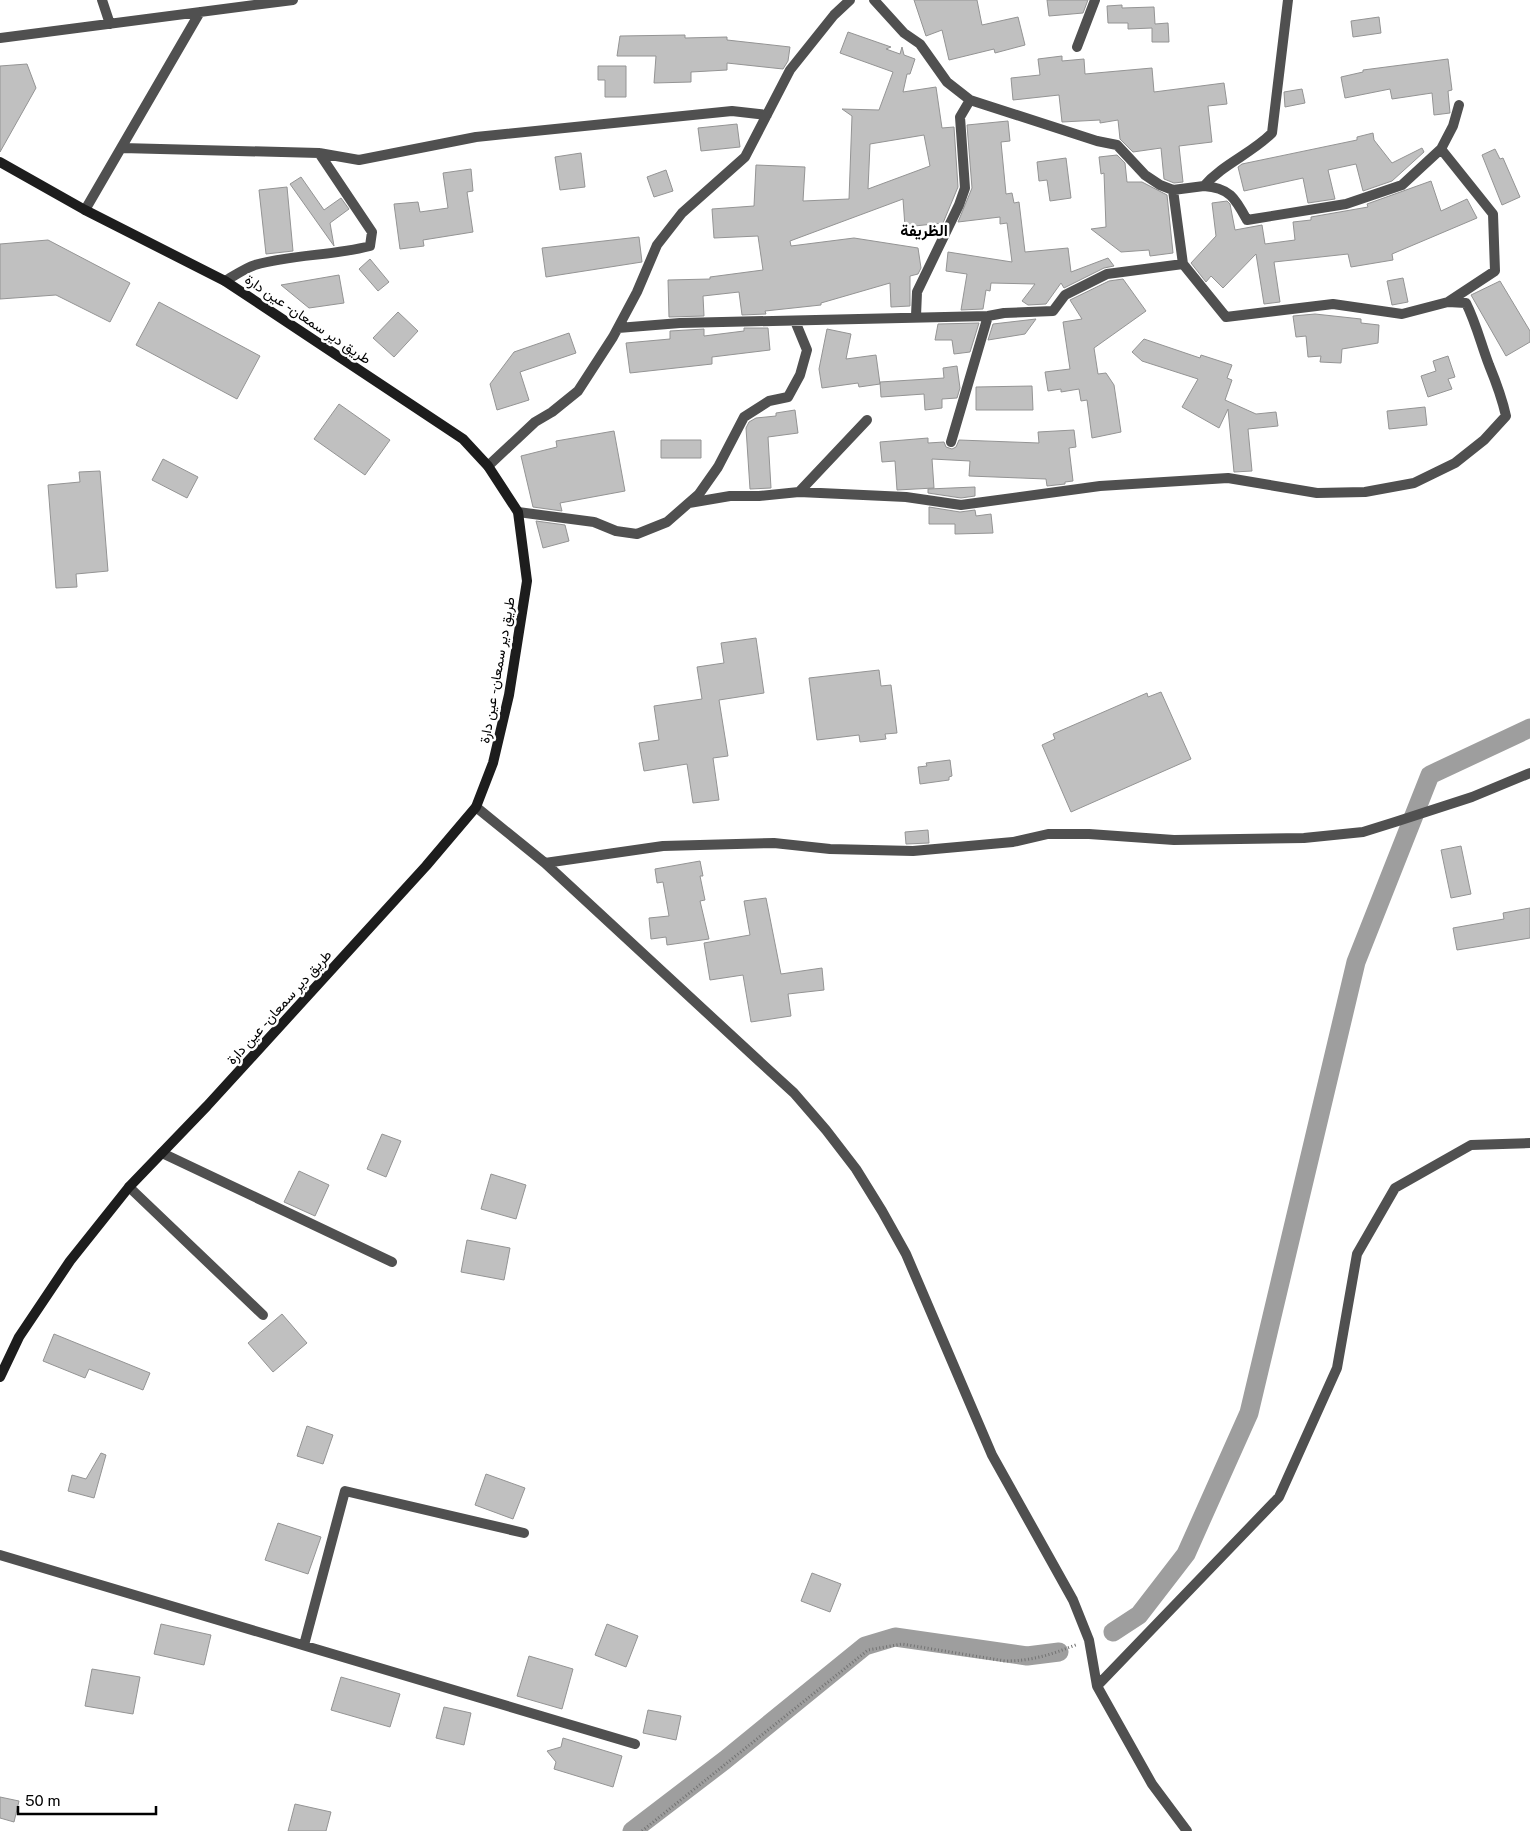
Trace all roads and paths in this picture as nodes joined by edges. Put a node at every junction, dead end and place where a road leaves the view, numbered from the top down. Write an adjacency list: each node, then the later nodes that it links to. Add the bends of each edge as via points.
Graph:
1 (102, 0): 8 (street)
2 (293, 0): 7 (street)
3 (850, 0): 13 (street, via 790,70)
4 (874, 0): 11 (street, via 904,33 920,44 947,82)
5 (1095, 0): 10 (street)
6 (1288, 0): 18 (street, via 1272,133 1214,174)
7 (200, 12): 8 (street); 14 (street)
8 (110, 24): 9 (street)
9 (0, 38)
10 (1077, 47)
11 (970, 100): 19 (street, via 1117,145 1145,175); 24 (street, via 960,117 965,188 917,292)
12 (1459, 105): 15 (street)
13 (767, 115): 16 (street, via 732,111 476,137 359,160); 27 (street, via 745,157 682,213 657,245)
14 (122, 148): 16 (street); 20 (street)
15 (1441, 149): 18 (street, via 1402,185 1346,204 1247,220 1238,202 1227,192 1219,187); 23 (street, via 1493,214 1495,271)
16 (319, 153): 22 (street, via 372,232 370,246 254,265)
17 (0, 162): 20 (main road, طريق دير سمعان - عين دارة)
18 (1204, 186): 19 (street)
19 (1173, 190): 21 (street)
20 (85, 210): 22 (main road, طريق دير سمعان - عين دارة)
21 (1184, 264): 23 (street, via 1226,318 1333,304 1402,314); 25 (street, via 1107,274 1065,295 1053,311)
22 (225, 281): 30 (main road, طريق دير سمعان - عين دارة, via 463,440)
23 (1448, 302): 31 (street, via 1466,303 1501,392 1506,416 1484,440 1455,463 1414,483 1365,492 1318,493 1228,478 1100,486 961,506 906,497)
24 (916, 316): 25 (street); 26 (street)
25 (988, 316): 29 (street)
26 (795, 321): 27 (street, via 680,323); 32 (street, via 807,350 800,375 788,397 769,401 744,417 718,467)
27 (618, 328): 30 (street, via 578,391 534,422)
28 (867, 420): 31 (street)
29 (951, 442)
30 (488, 466): 33 (main road, طريق دير سمعان - عين دارة)
31 (799, 492): 32 (street, via 730,496)
32 (689, 503): 33 (street, via 667,522 637,534 616,531 594,522)
33 (518, 512): 35 (main road, طريق دير سمعان - عين دارة, via 527,581 509,695 493,763)
34 (1530, 772): 36 (street, via 1472,797 1363,832 1304,838 1174,840 1048,834 1012,842 913,851 774,844 663,846)
35 (476, 807): 36 (street); 38 (main road, طريق دير سمعان - عين دارة, via 426,866)
36 (545, 863): 45 (street, via 794,1094 856,1169 906,1254 992,1455 1072,1600)
37 (1530, 1143): 47 (street, via 1471,1145 1394,1188 1357,1254 1338,1368 1279,1497)
38 (162, 1154): 39 (main road, طريق دير سمعان - عين دارة); 40 (street)
39 (129, 1187): 41 (street); 42 (main road, طريق دير سمعان - عين دارة, via 70,1261 19,1337)
40 (392, 1262)
41 (263, 1315)
42 (0, 1377)
43 (524, 1534): 46 (street, via 345,1491)
44 (0, 1555): 46 (street)
45 (1089, 1640): 47 (street); 49 (path, via 1055,1654 1022,1661 902,1644 868,1650)
46 (304, 1645): 48 (street)
47 (1097, 1686): 50 (street, via 1152,1784)
48 (636, 1744)
49 (642, 1831)
50 (1187, 1831)

